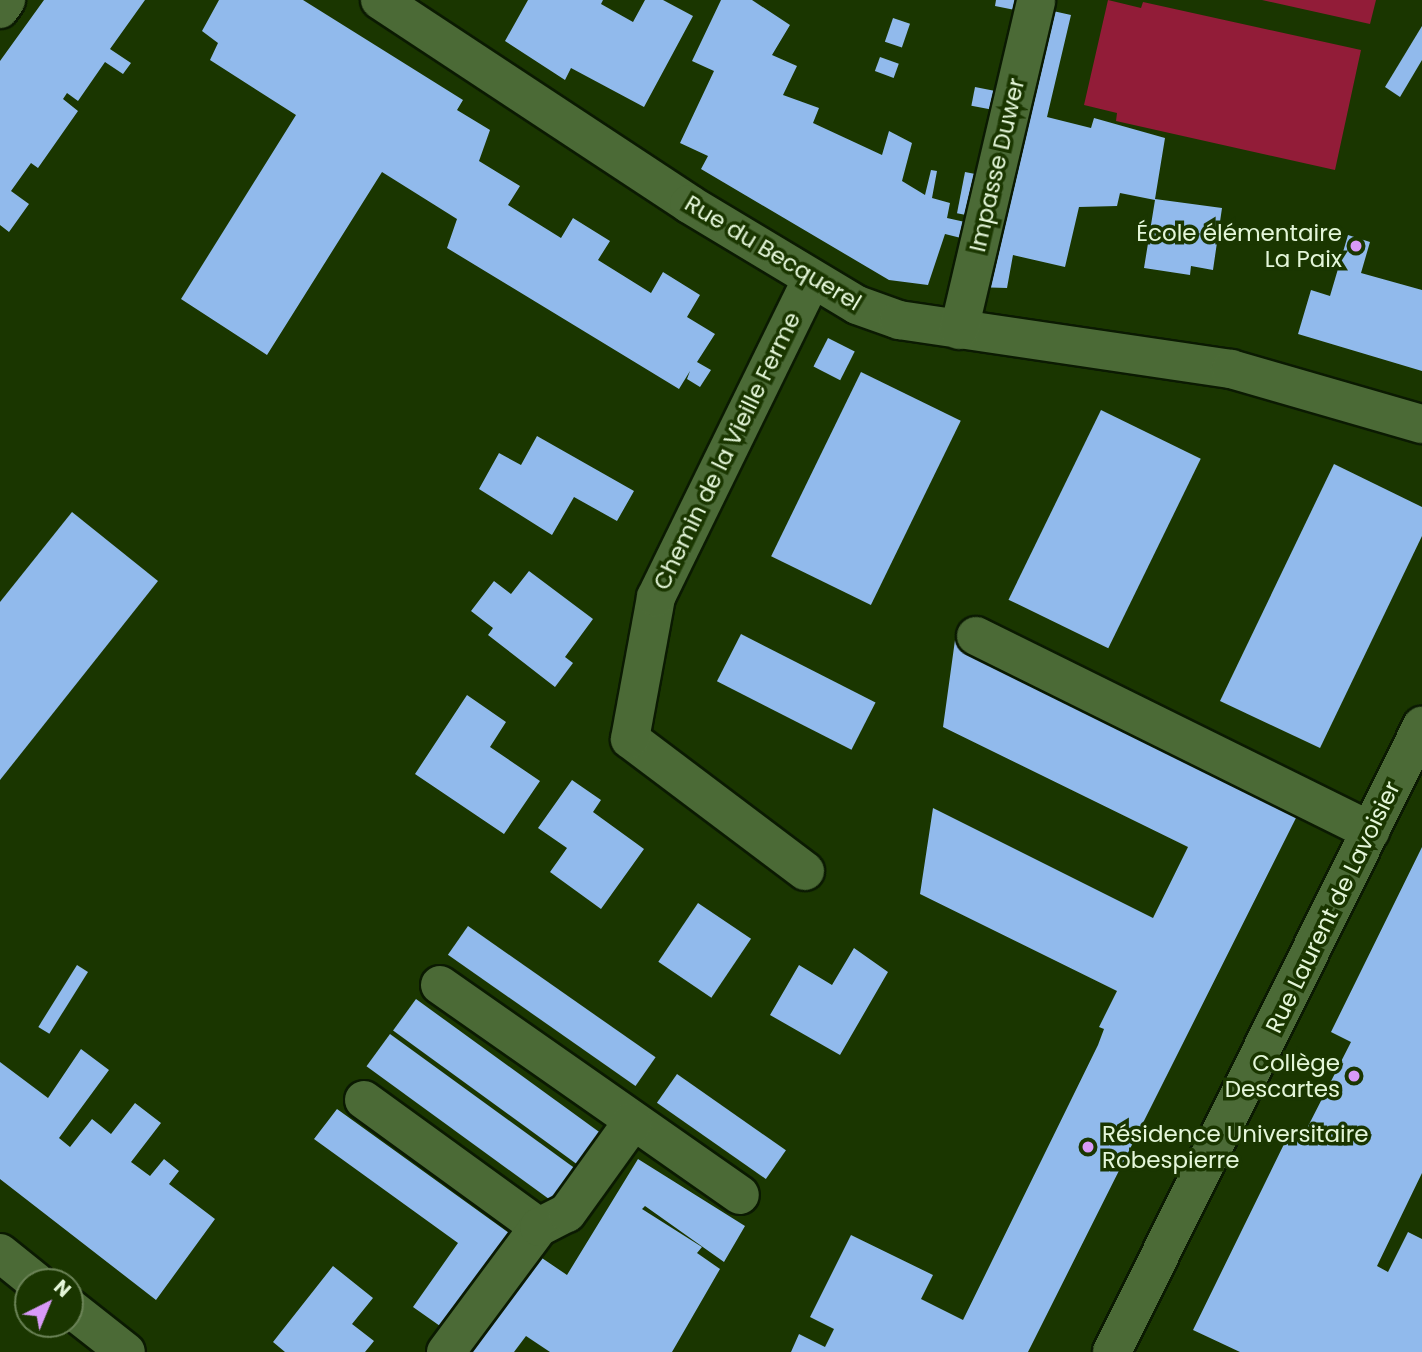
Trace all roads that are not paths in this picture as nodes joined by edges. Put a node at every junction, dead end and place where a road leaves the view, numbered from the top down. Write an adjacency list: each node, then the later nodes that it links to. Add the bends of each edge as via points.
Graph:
1 (6, 0): 4 (street)
2 (380, 0): 5 (street, Rue du Becquerel)
3 (1035, 1): 6 (street, Impasse Duwer)
4 (0, 9)
5 (811, 280): 6 (street, Rue du Becquerel, via 899,320); 11 (street, Chemin de la Vieille Ferme, via 656,597 630,738)
6 (959, 330): 7 (street, Rue du Becquerel, via 1231,369)
7 (1422, 424)
8 (976, 636): 10 (street)
9 (1422, 726): 10 (street, Rue Laurent de Lavoisier)
10 (1370, 831): 22 (street, Rue Laurent de Lavoisier)
11 (805, 871)
12 (440, 985): 14 (street)
13 (364, 1100): 16 (street)
14 (633, 1121): 15 (street); 16 (street, via 567,1213)
15 (740, 1195)
16 (539, 1227): 21 (street)
17 (0, 1253): 18 (street)
18 (19, 1268)
19 (84, 1319): 20 (street)
20 (126, 1352)
21 (446, 1352)
22 (1112, 1352)

